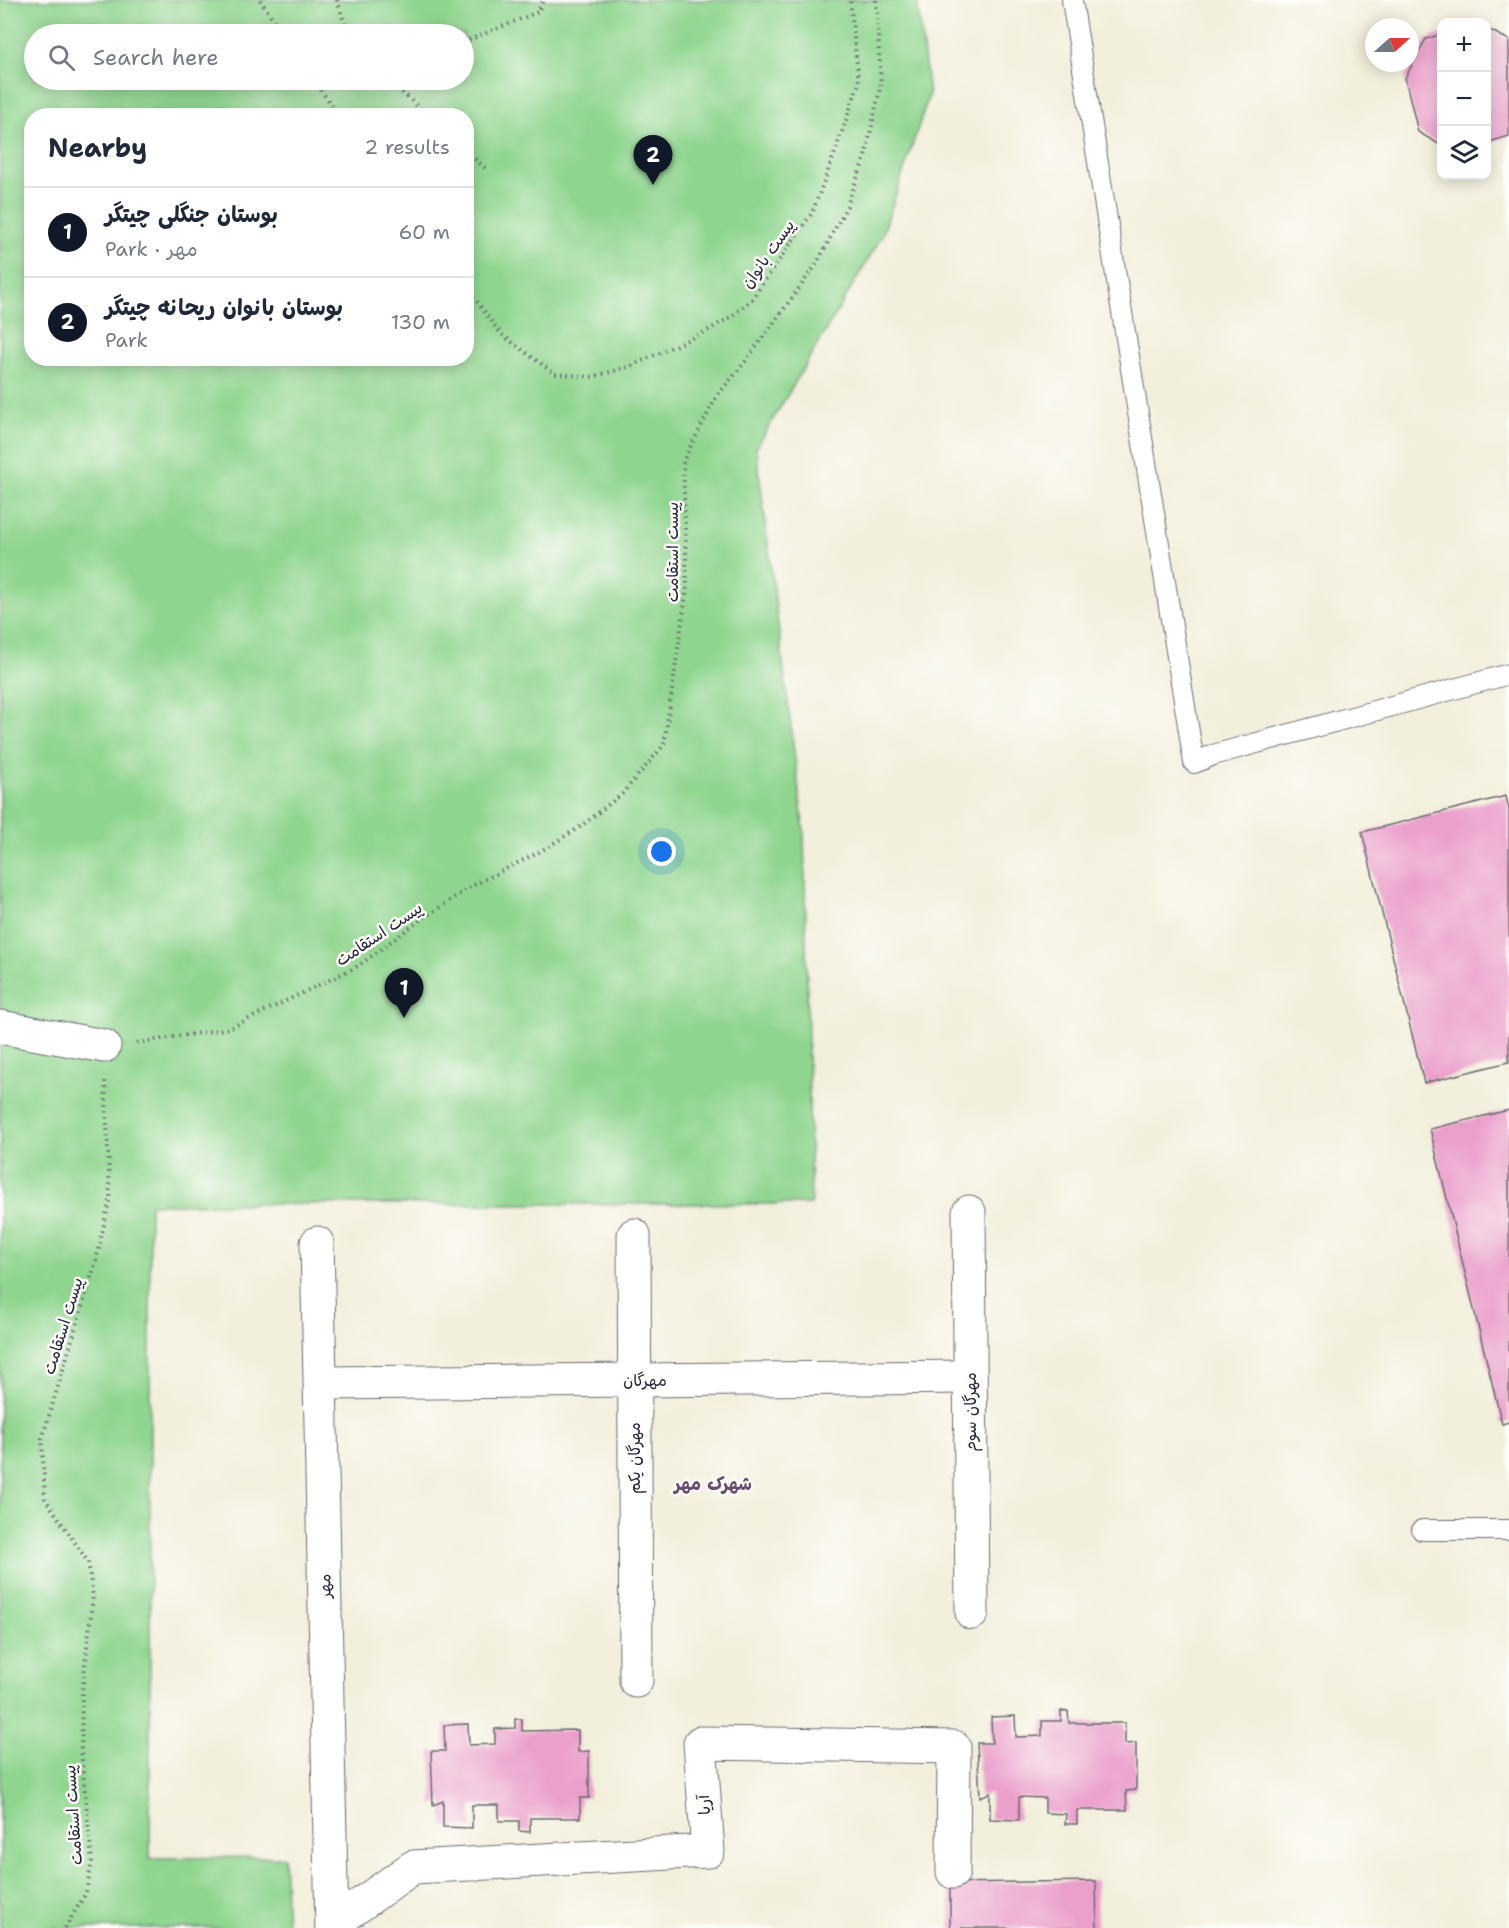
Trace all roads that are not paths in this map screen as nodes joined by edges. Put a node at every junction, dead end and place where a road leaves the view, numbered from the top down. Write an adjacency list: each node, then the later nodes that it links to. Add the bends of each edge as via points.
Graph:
1 (1072, 0): 2 (lane, via 1194,763)
2 (1509, 674)
3 (0, 1028): 4 (street)
4 (104, 1046)
5 (969, 1212): 8 (street, مهرگان سوم)
6 (634, 1235): 9 (street, مهرگان یکم)
7 (317, 1243): 10 (street, مهر)
8 (970, 1377): 9 (street, مهرگان); 13 (street, مهرگان سوم)
9 (634, 1380): 10 (street, مهرگان); 14 (street, مهرگان یکم)
10 (321, 1383): 16 (street, مهر)
11 (1422, 1530): 12 (lane)
12 (1509, 1530)
13 (972, 1613)
14 (636, 1681)
15 (953, 1872): 16 (street, آریا, via 954,1747 700,1743 708,1851 413,1867)
16 (332, 1927)

